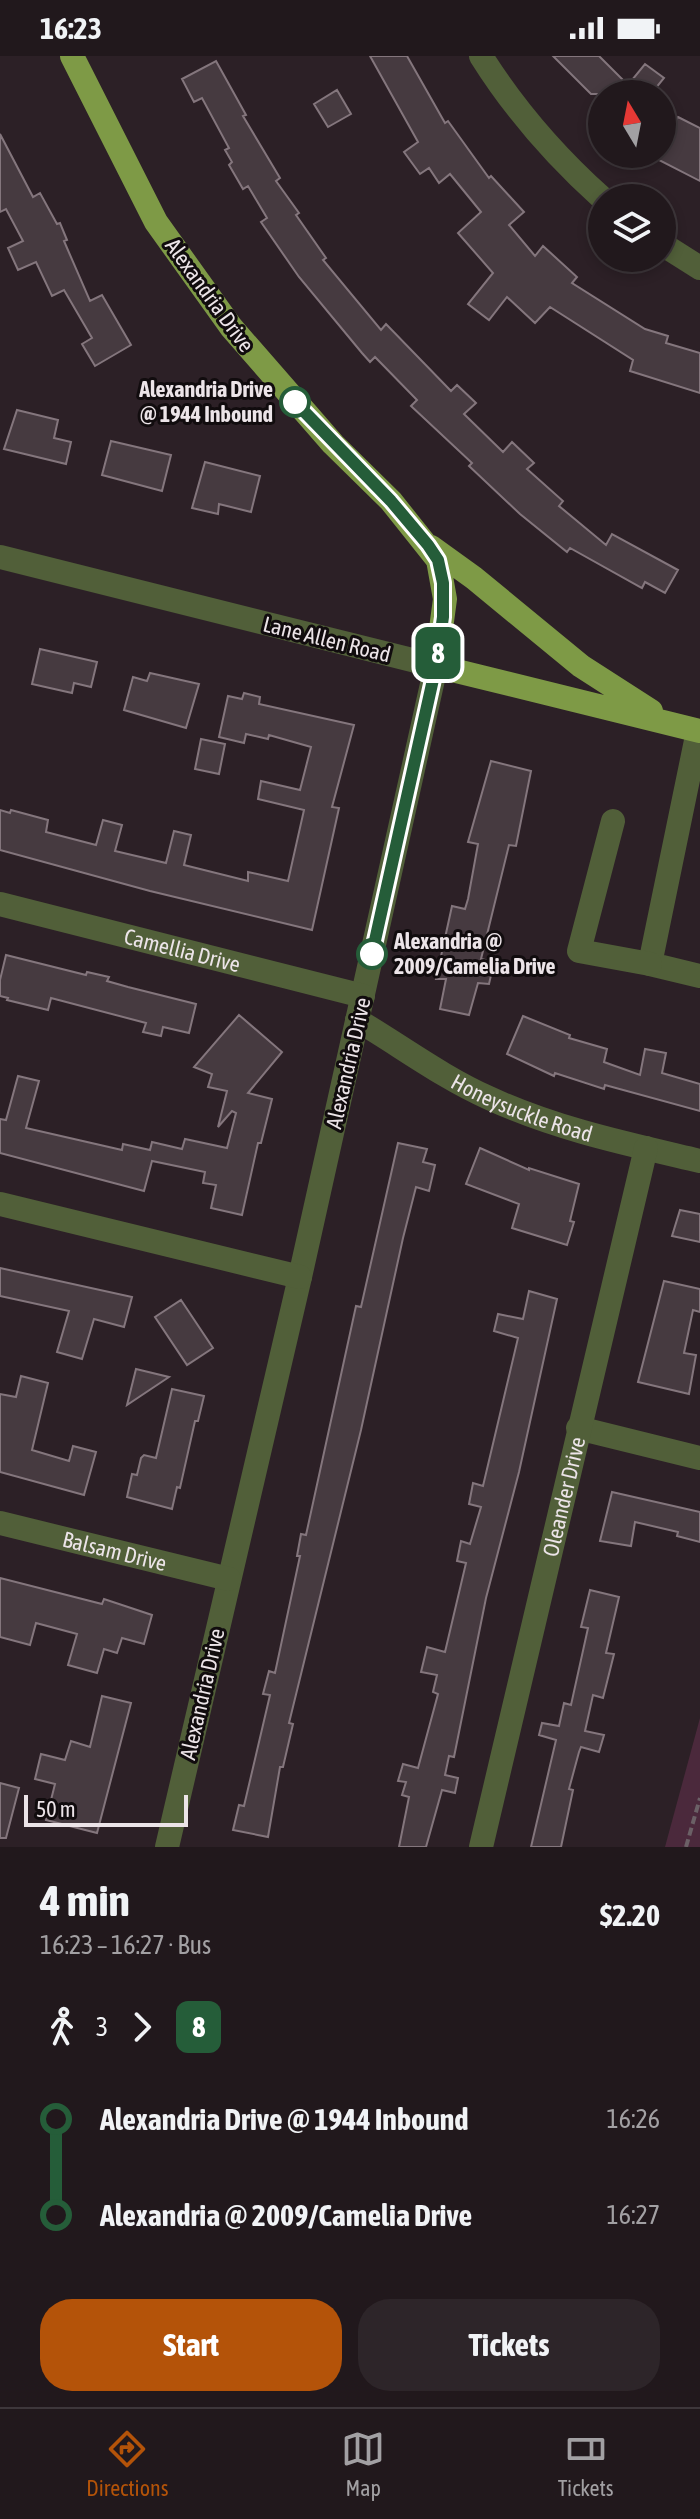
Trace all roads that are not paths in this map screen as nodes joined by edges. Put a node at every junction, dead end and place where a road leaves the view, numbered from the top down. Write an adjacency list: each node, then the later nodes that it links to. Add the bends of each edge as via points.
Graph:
1 (72, 56): 6 (main road, Alexandria Drive, via 156,222 231,327)
2 (481, 56): 3 (street, via 530,126)
3 (588, 184)
4 (676, 253): 5 (street)
5 (700, 268)
6 (428, 545): 8 (main road, Alexandria Drive, via 438,560 445,599); 9 (main road, via 581,666)
7 (0, 557): 8 (street, Lane Allen Road)
8 (436, 666): 9 (main road, Lane Allen Road); 15 (street, Alexandria Drive)
9 (670, 723): 10 (main road, Lane Allen Road)
10 (699, 731): 13 (street)
11 (613, 821): 13 (street, via 579,951)
12 (0, 904): 15 (street, Camellia Drive)
13 (650, 964): 14 (street)
14 (700, 976)
15 (360, 1008): 16 (street, Honeysuckle Road, via 423,1062 487,1098 570,1129); 19 (street, Alexandria Drive)
16 (646, 1148): 17 (street, Honeysuckle Road); 20 (street, Oleander Drive)
17 (700, 1161)
18 (0, 1204): 19 (street)
19 (300, 1277): 23 (street, Alexandria Drive)
20 (578, 1428): 21 (street); 25 (street, Oleander Drive)
21 (700, 1458)
22 (0, 1523): 23 (street, Balsam Drive)
23 (229, 1579): 24 (street, Alexandria Drive)
24 (167, 1847)
25 (481, 1847)

